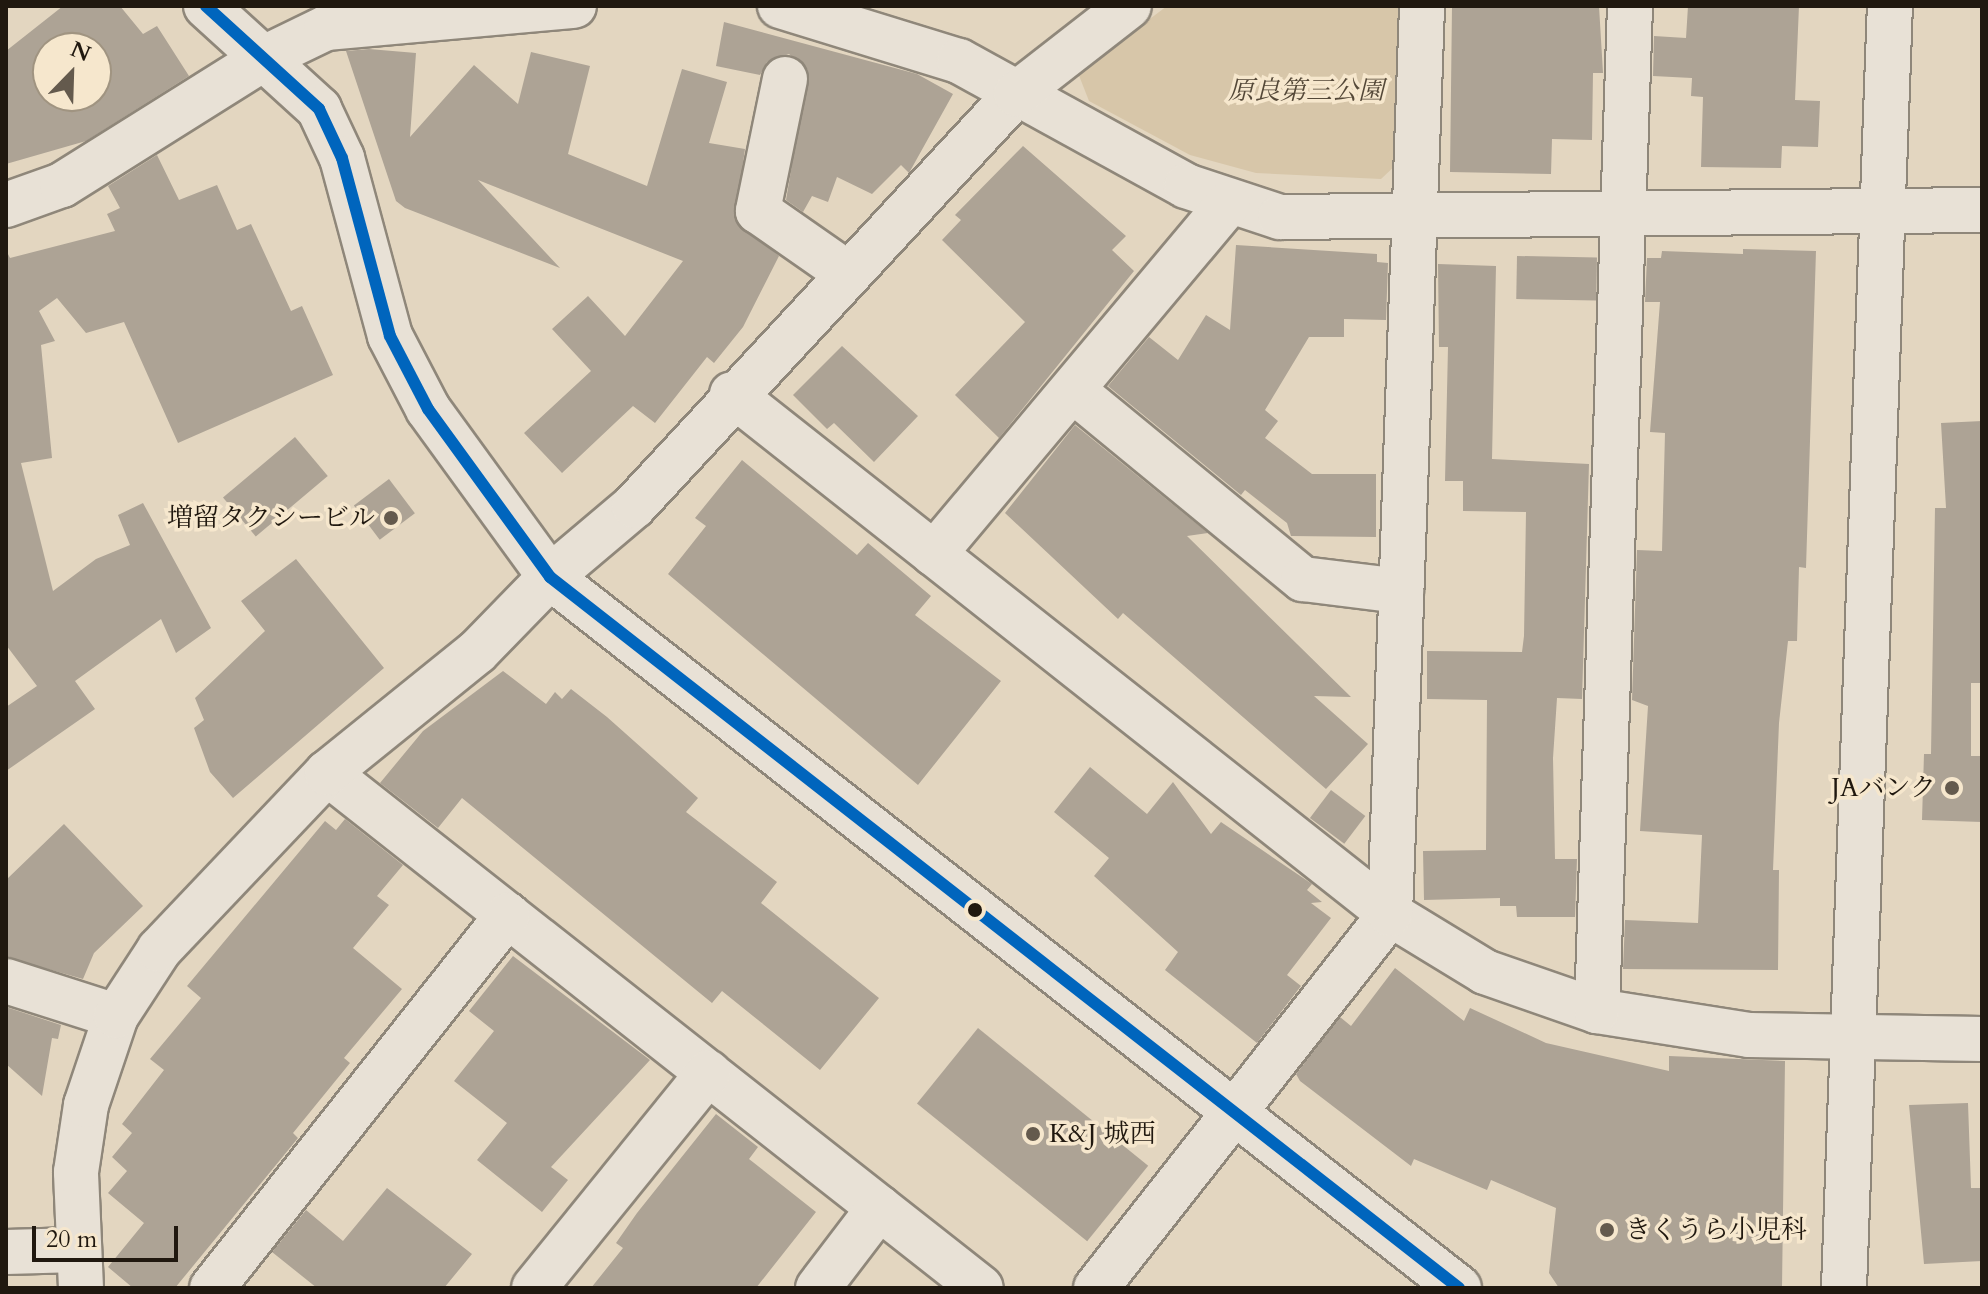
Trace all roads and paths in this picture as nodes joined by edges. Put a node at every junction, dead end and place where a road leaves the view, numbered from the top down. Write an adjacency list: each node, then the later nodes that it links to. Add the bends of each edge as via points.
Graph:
1 (206, 6): 8 (street)
2 (574, 6): 8 (street, via 326,28)
3 (780, 6): 10 (street, via 959,61)
4 (1129, 6): 10 (street)
5 (1422, 6): 16 (street)
6 (1630, 6): 15 (street)
7 (1890, 6): 13 (street)
8 (268, 56): 12 (street, via 62,185); 21 (street, via 319,109 342,158 390,336 428,409)
9 (785, 79): 17 (street, via 758,211)
10 (1016, 94): 11 (street); 17 (street)
11 (1228, 204): 16 (street, via 1280,217); 18 (street)
12 (6, 205)
13 (1882, 209): 14 (street); 15 (street); 29 (street)
14 (1982, 210)
15 (1623, 212): 16 (street); 27 (street)
16 (1414, 214): 22 (street)
17 (847, 273): 19 (street)
18 (1075, 392): 20 (street); 22 (street, via 1303,579)
19 (732, 394): 20 (street); 21 (street, via 634,506)
20 (934, 554): 24 (street)
21 (550, 577): 23 (street, via 477,652); 32 (street)
22 (1401, 591): 24 (street)
23 (327, 773): 25 (street); 28 (street, via 159,950)
24 (1390, 914): 27 (street, via 1485,972); 32 (street)
25 (508, 915): 31 (street); 36 (street)
26 (6, 981): 28 (street)
27 (1597, 1011): 29 (street, via 1749,1035)
28 (116, 1016): 35 (street, via 86,1105 76,1172)
29 (1850, 1035): 30 (street); 42 (street)
30 (1982, 1039)
31 (708, 1073): 33 (street); 37 (street)
32 (1232, 1115): 40 (street); 41 (street)
33 (879, 1208): 38 (street); 39 (street)
34 (6, 1252): 35 (street)
35 (79, 1269)
36 (212, 1288)
37 (534, 1288)
38 (818, 1288)
39 (981, 1288)
40 (1096, 1288)
41 (1459, 1288)
42 (1844, 1288)

